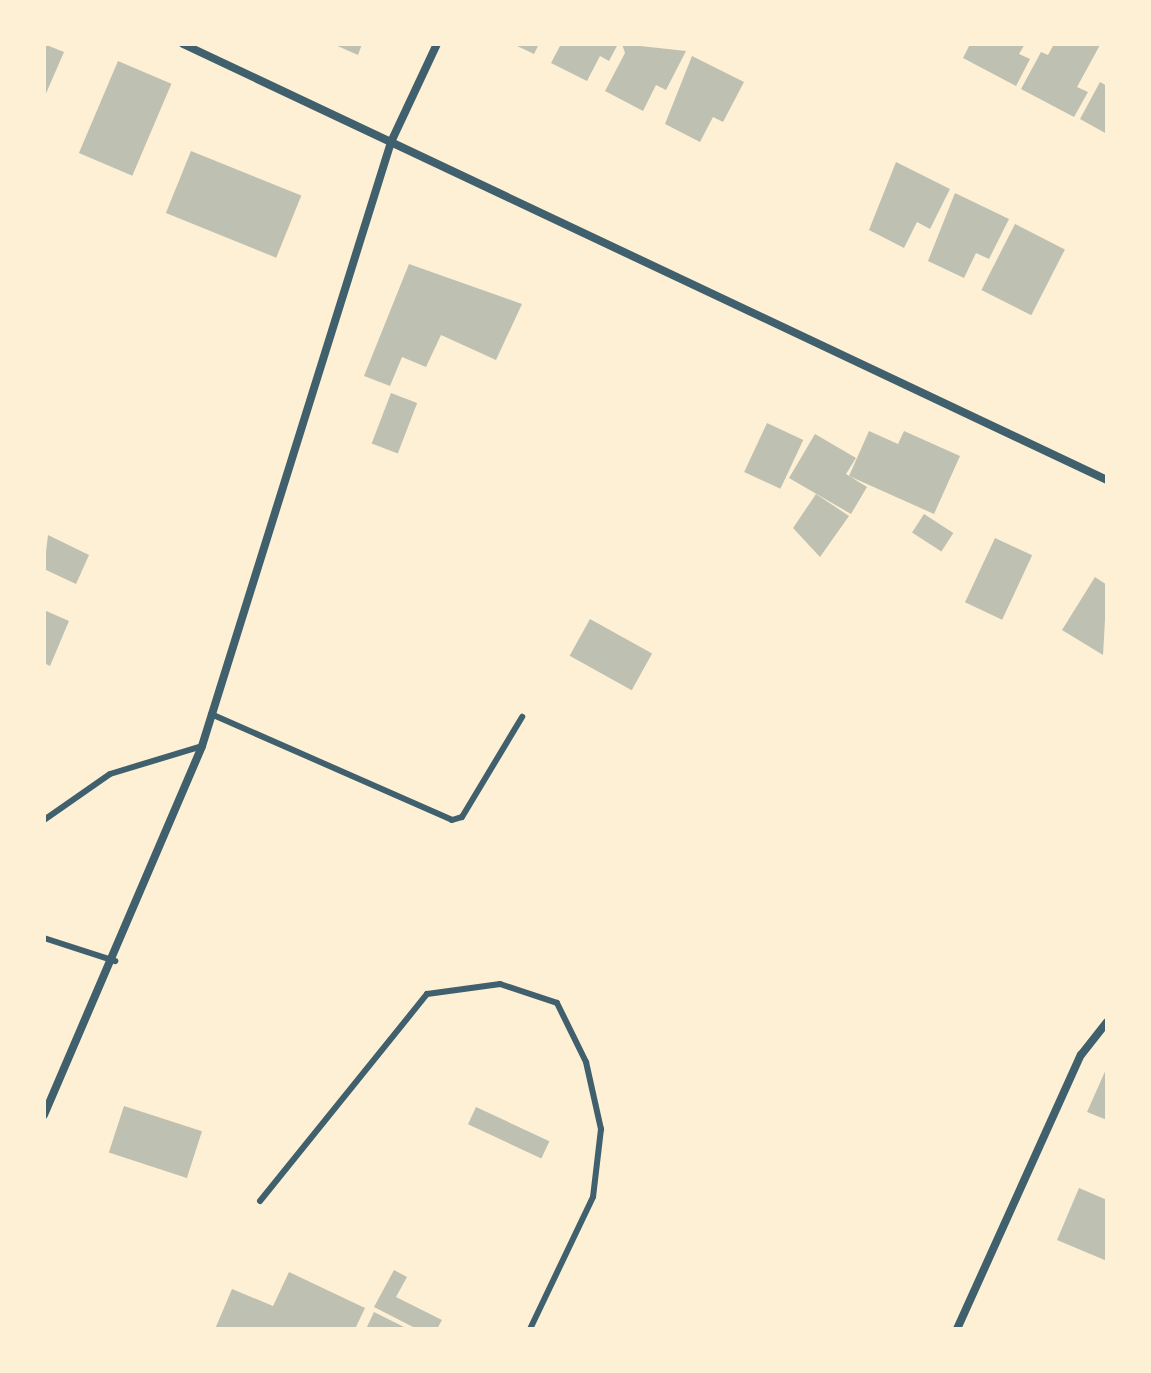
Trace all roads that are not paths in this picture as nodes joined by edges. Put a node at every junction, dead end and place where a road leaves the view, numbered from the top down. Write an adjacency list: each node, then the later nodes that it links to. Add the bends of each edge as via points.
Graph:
1 (183, 44): 3 (street)
2 (437, 44): 3 (street)
3 (391, 142): 4 (street); 5 (street)
4 (1107, 480)
5 (211, 714): 6 (lane, via 452,820 462,817); 7 (street)
6 (522, 717)
7 (202, 746): 8 (lane, via 110,774); 10 (street)
8 (44, 820)
9 (44, 938): 10 (lane)
10 (115, 961): 12 (street)
11 (1107, 1022): 15 (street, via 1081,1055)
12 (44, 1115)
13 (260, 1201): 14 (lane, via 427,994 500,984 557,1003 586,1062 601,1129 593,1197)
14 (530, 1329)
15 (957, 1329)

